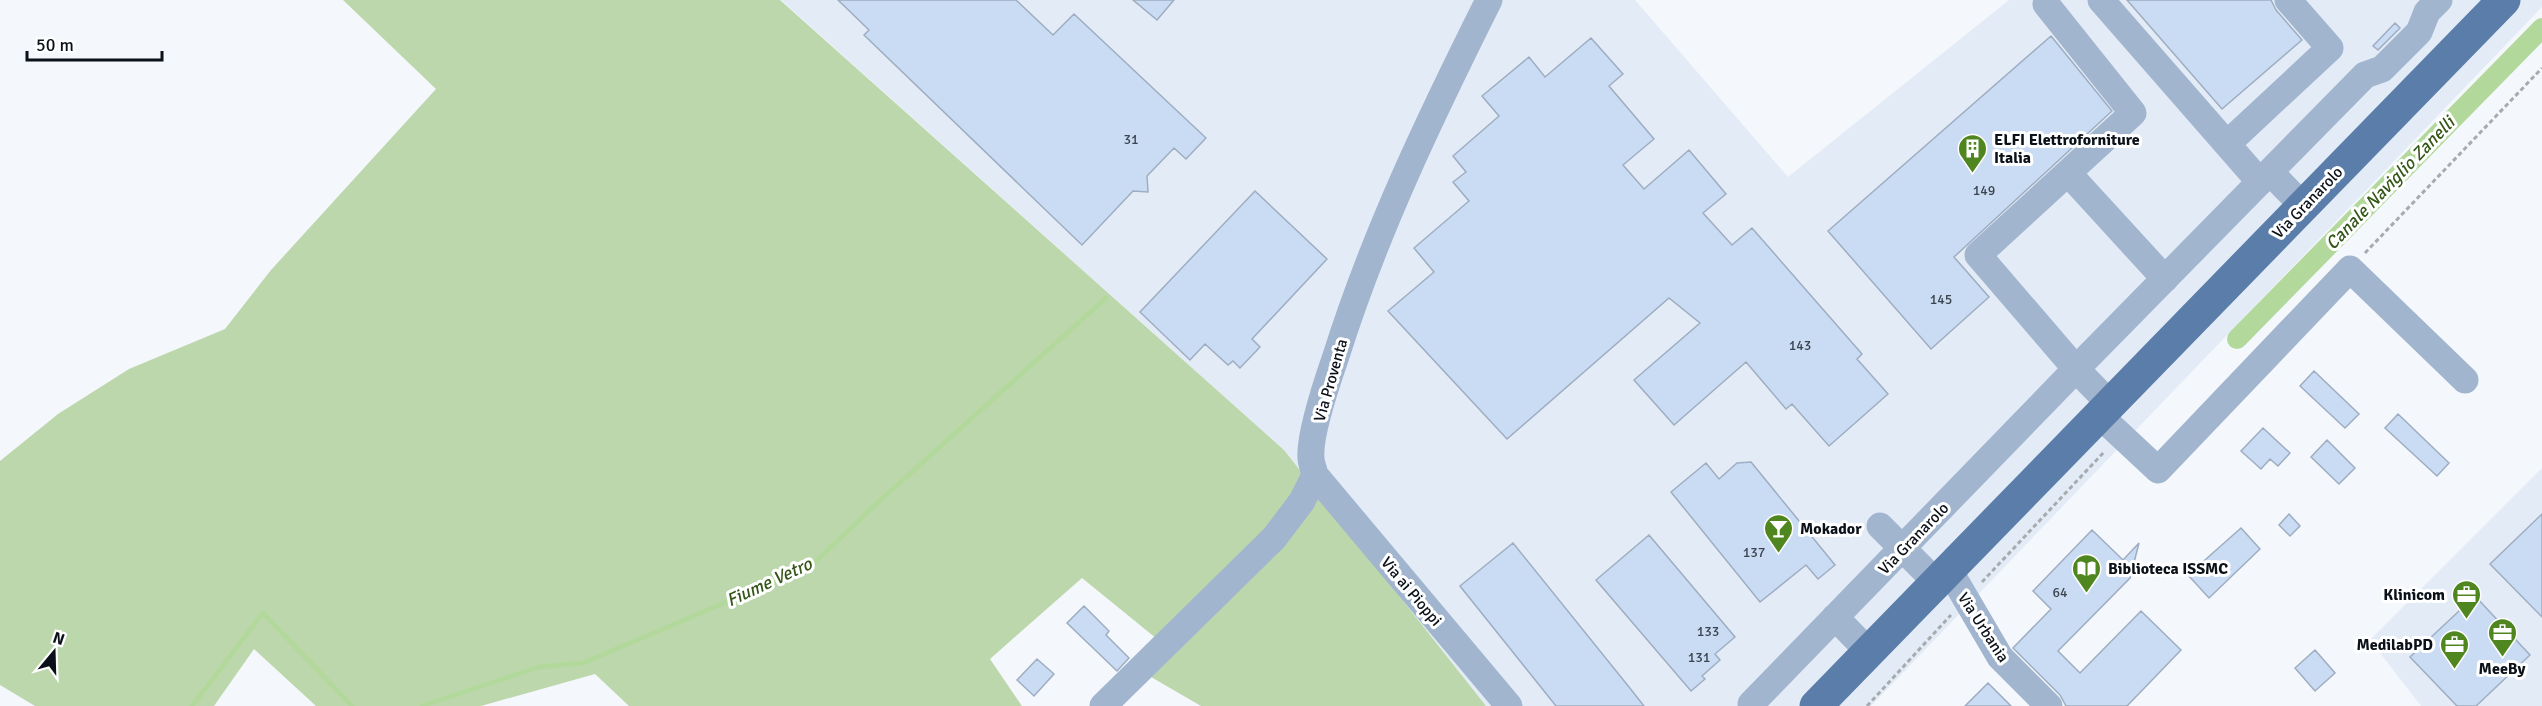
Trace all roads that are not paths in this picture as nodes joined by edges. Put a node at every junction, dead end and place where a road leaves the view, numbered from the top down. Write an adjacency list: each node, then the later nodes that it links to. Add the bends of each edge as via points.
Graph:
1 (1489, 0): 15 (street, Via Proventa, via 1402,179 1354,301 1315,430 1310,458)
2 (2101, 0): 7 (street)
3 (2288, 0): 7 (street, via 2330,48)
4 (2439, 0): 9 (street, Via Granarolo, via 2427,12 2412,40 2382,69 2365,75)
5 (2504, 0): 10 (main road, Via Granarolo)
6 (2046, 4): 8 (street, via 2133,113)
7 (2227, 144): 9 (street)
8 (2067, 173): 11 (street); 12 (street, via 1978,255)
9 (2265, 177): 10 (street); 11 (street, Via Granarolo)
10 (2303, 206): 14 (main road, Via Granarolo)
11 (2165, 279): 12 (street, Via Granarolo)
12 (2076, 369): 14 (street); 17 (street, Via Granarolo)
13 (2465, 380): 14 (street, via 2349,269 2158,470)
14 (2110, 418): 18 (main road, Via Granarolo)
15 (1316, 476): 21 (street, via 1274,538); 22 (street, Via ai Pioppi)
16 (1880, 526): 17 (street, Via Urbania)
17 (1903, 548): 18 (street, Via Urbania); 19 (street, Via Granarolo)
18 (1943, 577): 20 (main road, Via Granarolo); 25 (street, Via Urbania, via 1966,601 2000,657)
19 (1835, 617): 20 (street); 23 (street, Via Granarolo)
20 (1869, 652): 24 (main road, Via Granarolo)
21 (1103, 706)
22 (1509, 706)
23 (1752, 706)
24 (1816, 706)
25 (2049, 706)

